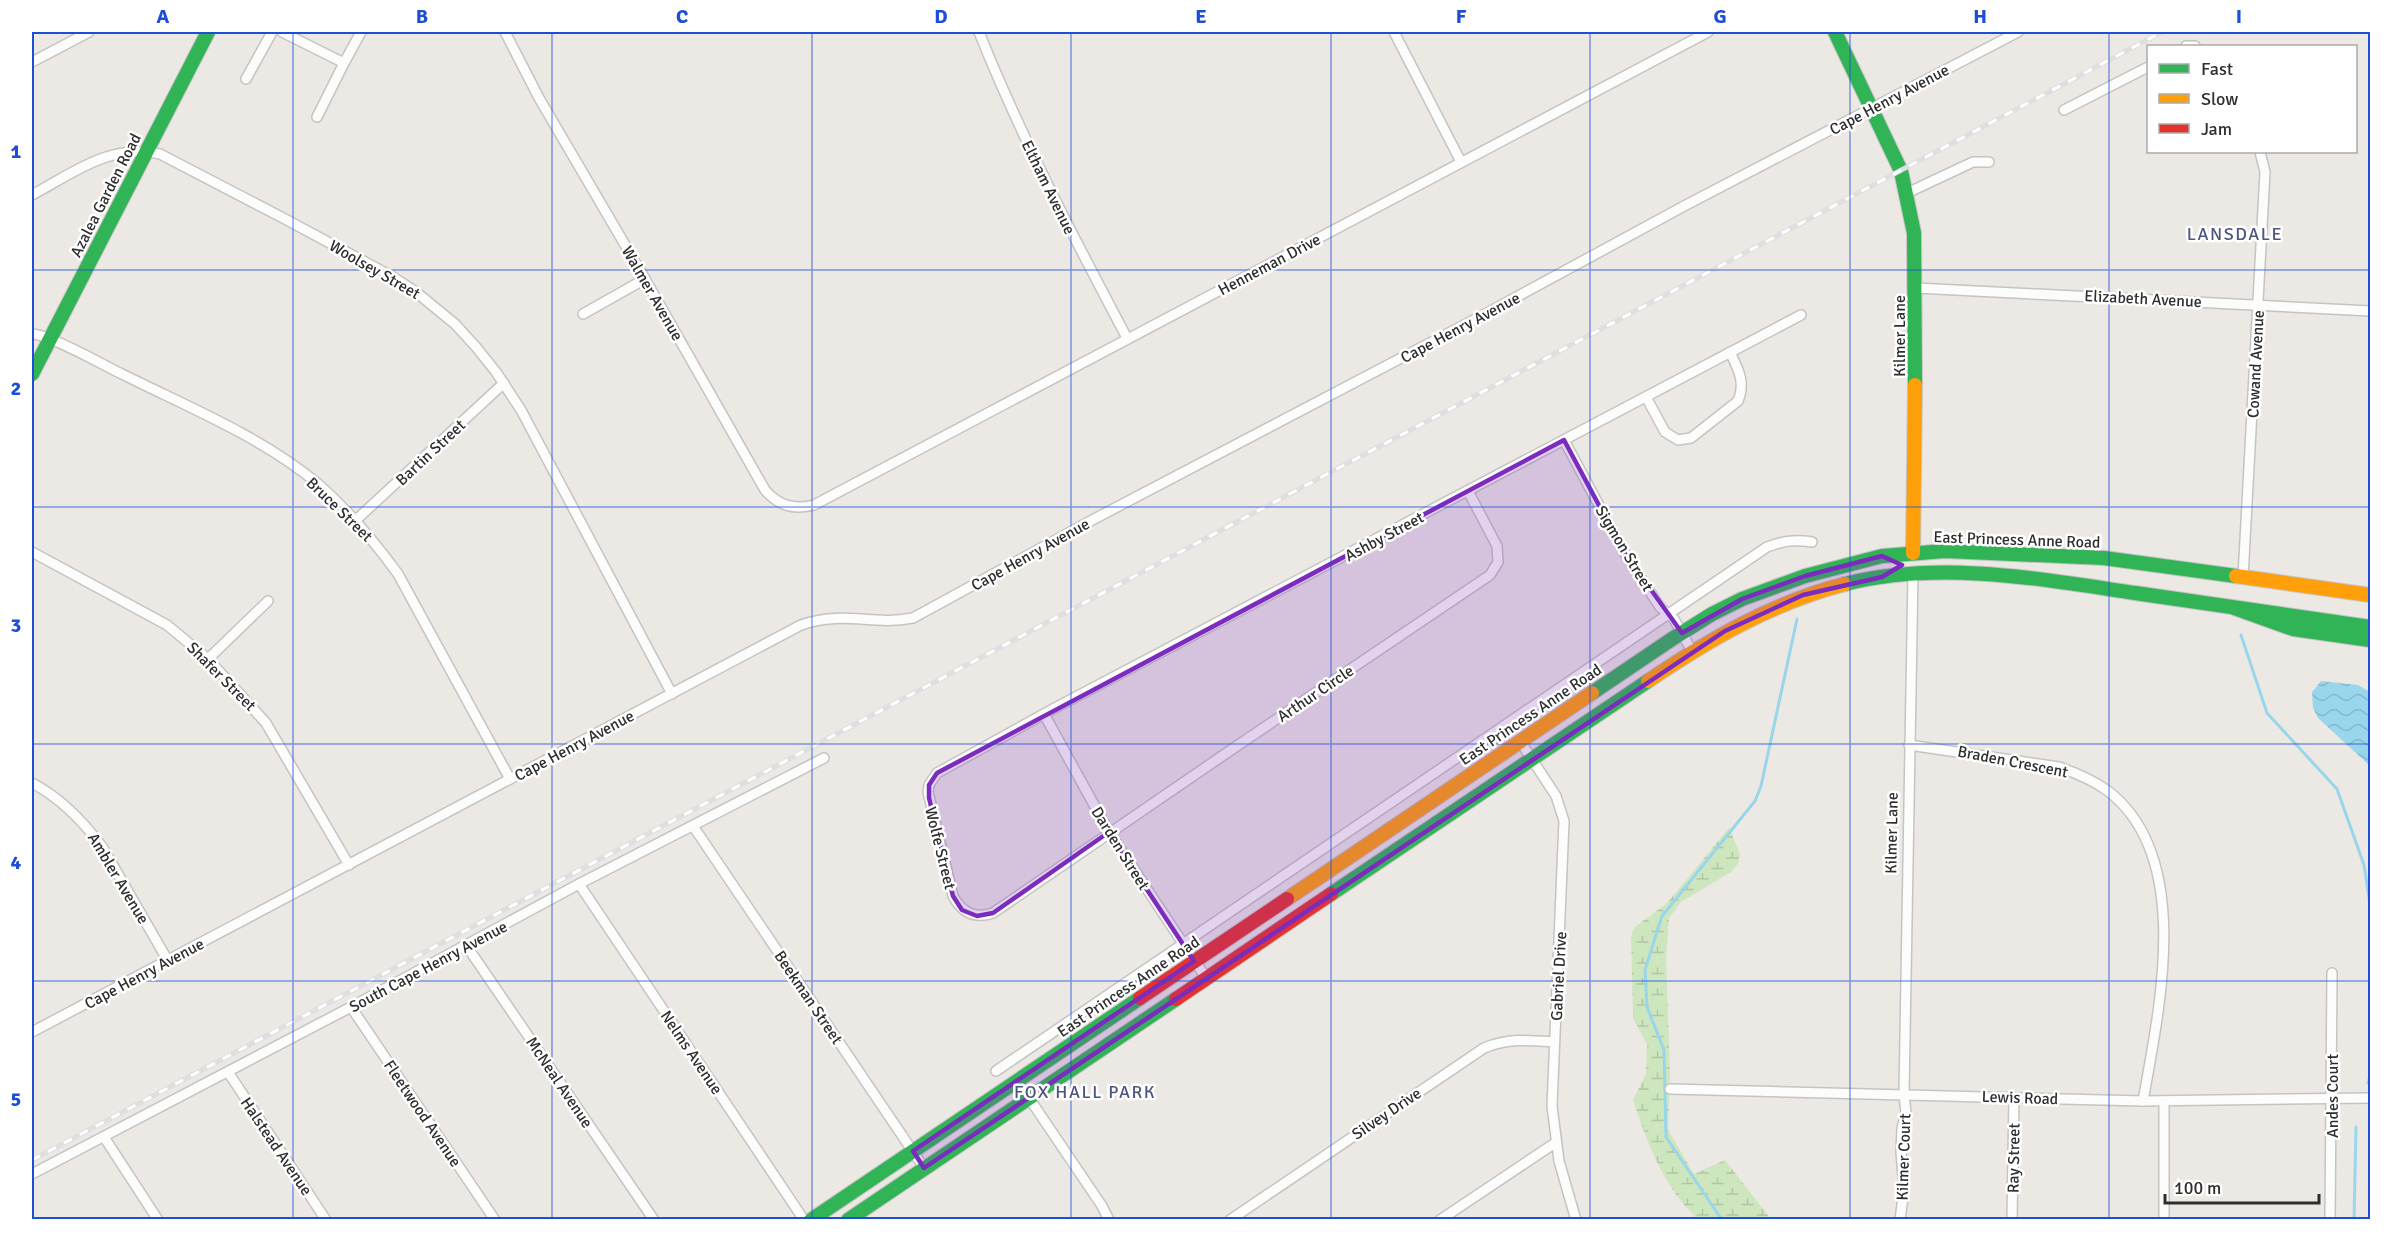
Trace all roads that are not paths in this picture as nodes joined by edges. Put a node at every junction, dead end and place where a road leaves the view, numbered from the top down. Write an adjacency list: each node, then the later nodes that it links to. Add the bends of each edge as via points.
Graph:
1 (89, 32): 12 (street)
2 (208, 32): 19 (main road, Azalea Garden Road)
3 (272, 32): 15 (street)
4 (282, 32): 13 (street)
5 (361, 32): 13 (street)
6 (505, 32): 25 (street, Walmer Avenue)
7 (979, 32): 32 (street, Eltham Avenue, via 1061,214)
8 (1394, 32): 21 (street)
9 (1708, 32): 21 (street, Henneman Drive)
10 (1835, 32): 16 (main road, Kilmer Lane)
11 (2018, 32): 16 (street, Cape Henry Avenue)
12 (32, 62)
13 (344, 63): 18 (street)
14 (2147, 68): 17 (street)
15 (246, 79)
16 (1871, 108): 23 (main road, Kilmer Lane, via 1901,171); 55 (street, Cape Henry Avenue, via 913,618 816,620)
17 (2064, 110)
18 (317, 117)
19 (146, 151): 24 (street, Woolsey Street, via 114,153); 33 (main road, Azalea Garden Road); 36 (street, Woolsey Street, via 160,154 393,276 454,324)
20 (2260, 153): 27 (street, Cowand Avenue, via 2265,172)
21 (1461, 162): 32 (street, Henneman Drive)
22 (1989, 162): 23 (street, via 1973,162)
23 (1907, 193): 26 (main road, Kilmer Lane, via 1914,233)
24 (32, 195)
25 (645, 279): 29 (street); 40 (street, Walmer Avenue, via 765,490 778,502 795,508 814,505)
26 (1916, 288): 27 (street, Elizabeth Avenue); 44 (main road, Kilmer Lane)
27 (2258, 304): 28 (street, Elizabeth Avenue); 45 (street, Cowand Avenue)
28 (2370, 311)
29 (583, 314)
30 (1801, 315): 34 (street, Ashby Street)
31 (32, 334): 33 (street, Bruce Street)
32 (1127, 338): 40 (street, Henneman Drive)
33 (50, 339): 35 (main road, Azalea Garden Road); 41 (street, Bruce Street, via 274,453 315,482)
34 (1730, 352): 37 (street, Ashby Street); 37 (street, via 1741,377 1742,393 1738,401 1691,438 1678,440 1665,432)
35 (32, 374)
36 (504, 383): 41 (street, Bartin Street); 55 (street, Woolsey Street)
37 (1646, 397): 38 (street, Ashby Street)
38 (1564, 440): 39 (street, Ashby Street); 49 (street, Sigmon Street, via 1624,552 1660,607)
39 (1468, 491): 56 (street, Ashby Street); 65 (street, Arthur Circle, via 1497,546 1498,562 1490,576)
40 (831, 496)
41 (356, 520): 62 (street, Bruce Street, via 415,603)
42 (1812, 542): 49 (street, via 1782,542 1767,548)
43 (32, 552): 54 (street, Shafer Street, via 148,613)
44 (1913, 564): 45 (main road, East Princess Anne Road, via 1945,551 1992,552 2104,558); 48 (main road, East Princess Anne Road, via 1947,573 2033,578); 51 (main road, East Princess Anne Road, via 1882,556 1805,576 1722,609); 53 (main road, East Princess Anne Road, via 1882,577 1803,595 1756,615); 58 (street, Kilmer Lane)
45 (2243, 577): 46 (main road, East Princess Anne Road)
46 (2370, 595)
47 (268, 601): 54 (street)
48 (2234, 608): 50 (main road, East Princess Anne Road); 52 (main road, via 2293,629)
49 (1669, 613): 51 (street, Sigmon Street); 69 (street)
50 (2370, 627)
51 (1682, 633): 53 (street, Sigmon Street); 57 (main road, East Princess Anne Road)
52 (2370, 640)
53 (1692, 651): 61 (main road, East Princess Anne Road)
54 (208, 659): 66 (street, Shafer Street, via 266,723)
55 (672, 694): 62 (street, Cape Henry Avenue)
56 (1044, 714): 59 (street, Ashby Street); 65 (street, Darden Street)
57 (1520, 741): 61 (street, Gabriel Drive); 72 (main road, East Princess Anne Road)
58 (1909, 745): 81 (street, Kilmer Lane); 86 (street, Braden Crescent, via 2059,767 2108,790 2137,822 2157,869 2164,947 2159,1013)
59 (967, 757): 67 (street, Wolfe Street, via 937,773 928,792 958,905 977,916 993,913)
60 (824, 758): 64 (street, South Cape Henry Avenue)
61 (1532, 759): 74 (main road, East Princess Anne Road); 77 (street, Gabriel Drive, via 1556,796 1564,821)
62 (510, 779): 66 (street, Cape Henry Avenue)
63 (32, 783): 71 (street, Ambler Avenue, via 60,801 103,848)
64 (693, 826): 68 (street, South Cape Henry Avenue); 90 (street, Beekman Street)
65 (1109, 832): 67 (street, Arthur Circle); 69 (street, Darden Street)
66 (349, 865): 71 (street, Cape Henry Avenue)
67 (1063, 865)
68 (579, 884): 70 (street, South Cape Henry Avenue); 97 (street, Nelms Avenue)
69 (1183, 944): 72 (street, Darden Street); 78 (street)
70 (466, 945): 75 (street, South Cape Henry Avenue); 96 (street, McNeal Avenue)
71 (168, 961): 76 (street, Cape Henry Avenue)
72 (1194, 961): 74 (street, Darden Street); 90 (main road, East Princess Anne Road)
73 (2332, 973): 85 (street, Andes Court)
74 (1206, 978): 83 (main road, East Princess Anne Road)
75 (351, 1007): 79 (street, South Cape Henry Avenue); 95 (street, Fleetwood Avenue)
76 (32, 1032)
77 (1554, 1042): 89 (street, Gabriel Drive); 101 (street, Silvey Drive, via 1521,1039 1484,1048)
78 (996, 1071)
79 (228, 1072): 88 (street, South Cape Henry Avenue); 94 (street, Halstead Avenue)
80 (1670, 1089): 81 (street, Lewis Road)
81 (1904, 1094): 82 (street, Lewis Road); 104 (street, Kilmer Court, via 1904,1189)
82 (2014, 1097): 86 (street, Lewis Road); 105 (street, Ray Street)
83 (1029, 1098): 91 (main road, East Princess Anne Road); 100 (street)
84 (2370, 1098): 85 (street, Lewis Road)
85 (2332, 1100): 87 (street, Lewis Road); 107 (street, Andes Court)
86 (2143, 1101): 87 (street, Lewis Road)
87 (2164, 1101): 106 (street)
88 (104, 1137): 92 (street, South Cape Henry Avenue); 93 (street)
89 (1555, 1143): 102 (street); 103 (street, Gabriel Drive)
90 (913, 1151): 91 (street, Beekman Street); 98 (main road, East Princess Anne Road)
91 (924, 1168): 99 (main road, East Princess Anne Road)
92 (32, 1174)
93 (158, 1220)
94 (326, 1220)
95 (495, 1220)
96 (654, 1220)
97 (804, 1220)
98 (812, 1220)
99 (848, 1220)
100 (1109, 1220)
101 (1230, 1220)
102 (1440, 1220)
103 (1576, 1220)
104 (1899, 1220)
105 (2012, 1220)
106 (2164, 1220)
107 (2330, 1220)

